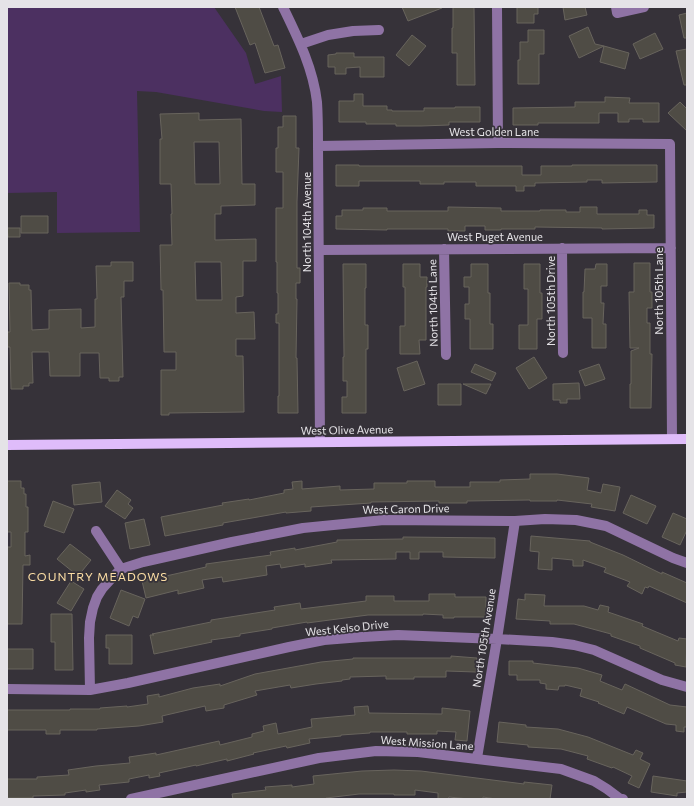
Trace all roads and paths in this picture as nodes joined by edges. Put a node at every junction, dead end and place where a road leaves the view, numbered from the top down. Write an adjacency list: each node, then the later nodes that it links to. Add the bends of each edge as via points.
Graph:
1 (283, 7): 6 (street, North 104th Avenue)
2 (497, 7): 7 (street)
3 (644, 7): 4 (street)
4 (616, 10)
5 (379, 30): 6 (street, via 328,35)
6 (301, 44): 9 (street, North 104th Avenue, via 317,102)
7 (498, 143): 8 (street, West Golden Lane); 9 (street, West Golden Lane)
8 (670, 144): 11 (street, North 105th Lane)
9 (318, 146): 13 (street, North 104th Avenue)
10 (562, 248): 11 (street, West Puget Avenue); 12 (street, West Puget Avenue); 14 (street, North 105th Drive)
11 (671, 248): 16 (street, North 105th Lane)
12 (444, 249): 13 (street, West Puget Avenue); 15 (street, North 104th Lane)
13 (319, 250): 18 (street, North 104th Avenue)
14 (563, 353)
15 (446, 355)
16 (672, 439): 17 (main road, West Olive Avenue); 18 (main road, West Olive Avenue)
17 (687, 439)
18 (320, 442): 19 (main road, West Olive Avenue)
19 (7, 445)
20 (515, 521): 22 (street, West Caron Drive, via 576,520 606,526); 23 (street, West Caron Drive, via 384,520 303,528); 24 (street, North 105th Avenue)
21 (96, 531): 23 (street)
22 (687, 563)
23 (121, 569): 27 (street, West Caron Drive, via 102,589 93,608 89,638)
24 (497, 639): 25 (street, West Kelso Drive, via 580,646 662,680); 27 (street, West Kelso Drive, via 398,635 324,640); 28 (street, North 105th Avenue)
25 (687, 687)
26 (7, 689): 27 (street, West Kelso Drive)
27 (90, 690)
28 (477, 758): 29 (street, West Mission Lane, via 418,752 376,751 348,754); 30 (street, West Mission Lane, via 560,769 594,781)
29 (131, 799)
30 (623, 799)

